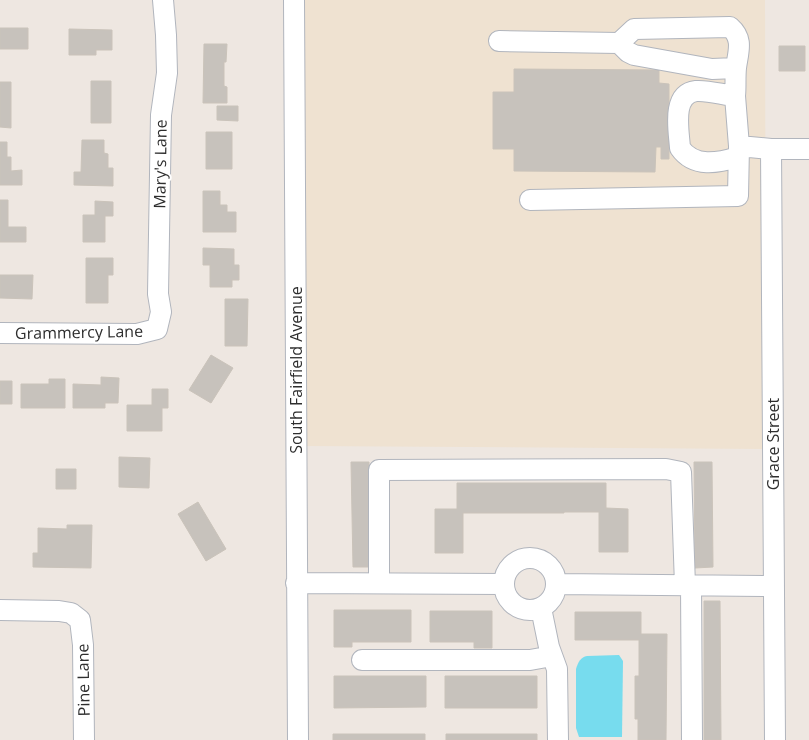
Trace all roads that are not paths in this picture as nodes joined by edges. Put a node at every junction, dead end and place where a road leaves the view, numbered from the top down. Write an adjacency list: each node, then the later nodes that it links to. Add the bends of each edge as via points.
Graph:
1 (163, 0): 11 (street, Mary's Lane, via 167,74 160,116 158,294 161,312)
2 (294, 0): 13 (street, South Fairfield Avenue)
3 (499, 41): 4 (street)
4 (619, 43): 5 (street, via 634,55 712,69); 5 (street, via 634,29 730,27 738,36 740,47)
5 (736, 68): 6 (street)
6 (735, 96): 9 (street); 9 (street, via 698,91 686,95 678,111 680,148 692,159 724,162)
7 (771, 149): 8 (street); 9 (street); 18 (street, Grace Street)
8 (809, 149)
9 (738, 152): 10 (street, via 738,196)
10 (530, 200)
11 (157, 329): 12 (street, Grammercy Lane, via 137,334)
12 (0, 333)
13 (296, 583): 14 (street); 24 (street, South Fairfield Avenue)
14 (379, 583): 15 (street); 17 (street, via 379,470 666,469 681,472)
15 (504, 584): 16 (street, via 512,564 526,558 547,564); 19 (street, via 508,598 519,608)
16 (556, 584): 17 (street); 19 (street, via 552,598)
17 (688, 585): 18 (street); 26 (street)
18 (774, 586): 27 (street, Grace Street)
19 (541, 608): 21 (street)
20 (0, 610): 23 (street, Pine Lane, via 59,610 80,620)
21 (552, 656): 22 (street, via 530,660); 25 (street, via 557,677)
22 (362, 660)
23 (84, 740)
24 (298, 740)
25 (558, 740)
26 (692, 740)
27 (775, 740)

